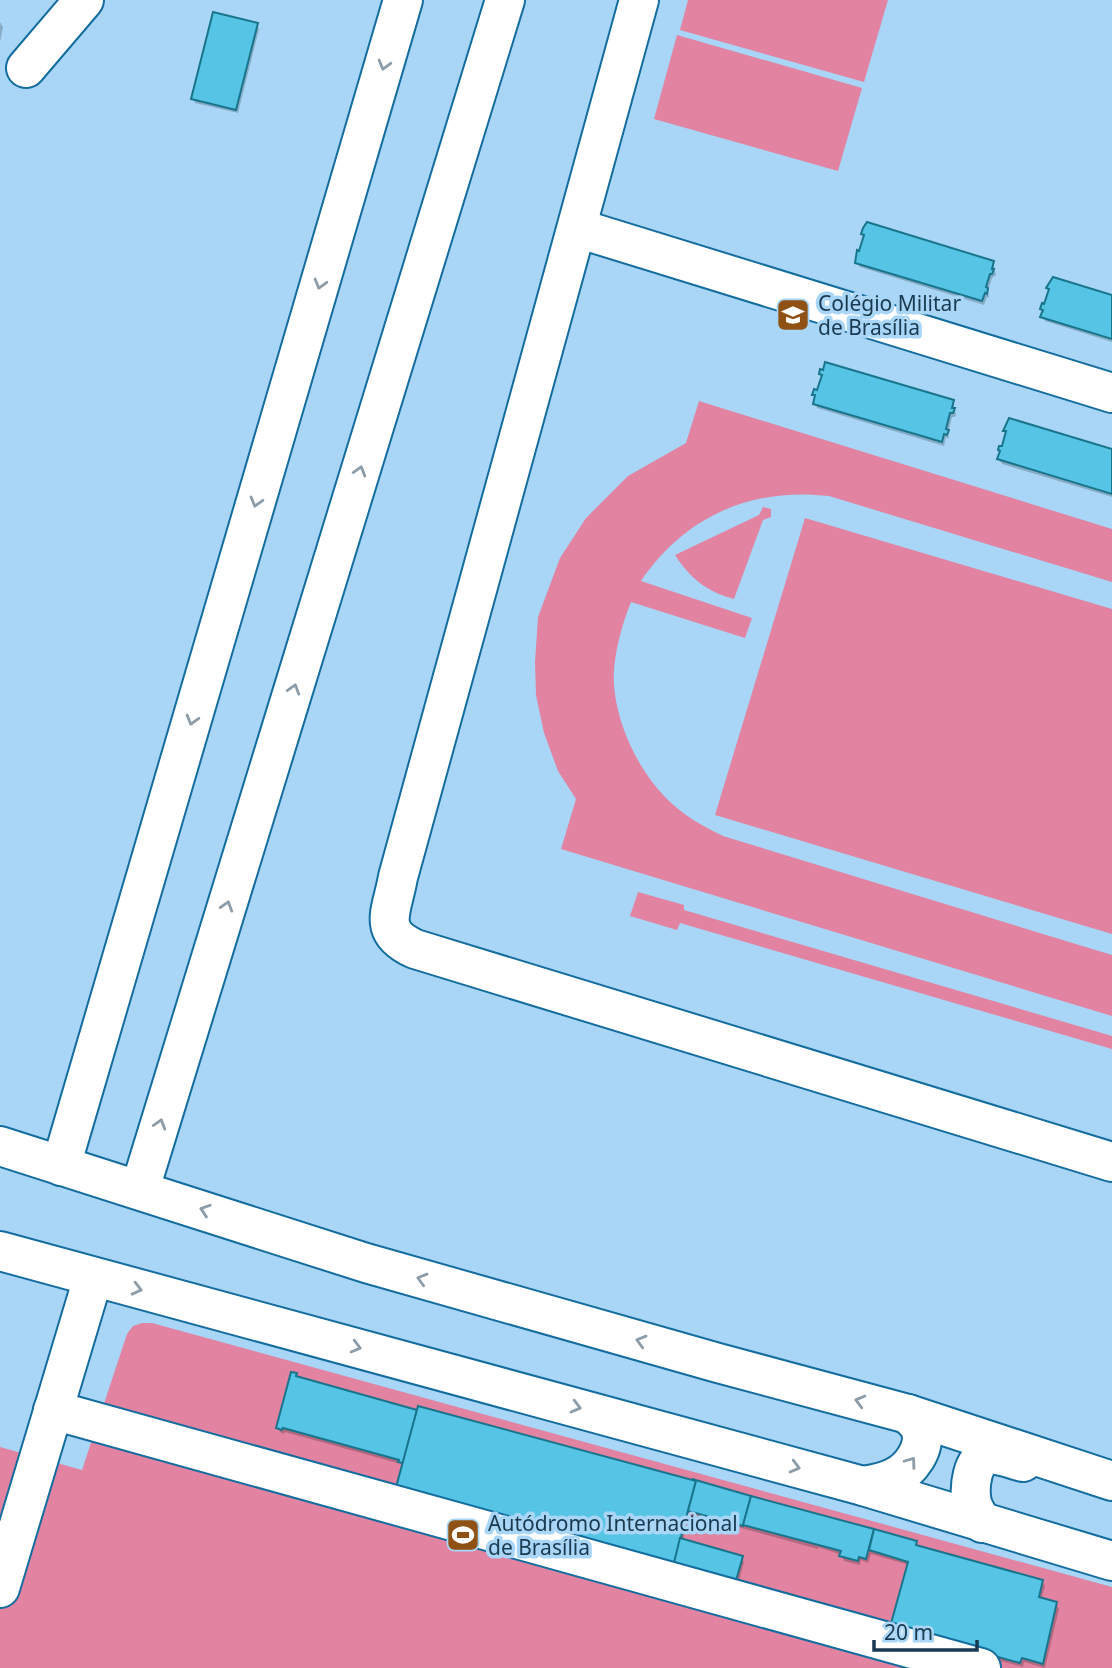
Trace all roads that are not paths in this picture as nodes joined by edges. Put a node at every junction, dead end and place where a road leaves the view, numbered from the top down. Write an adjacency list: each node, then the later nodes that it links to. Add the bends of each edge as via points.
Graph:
1 (84, 0): 5 (street)
2 (403, 0): 10 (street, one-way to 10)
3 (505, 0): 11 (street, one-way to 3)
4 (639, 0): 6 (street)
5 (26, 68)
6 (577, 228): 7 (street); 9 (street, via 398,877 389,925 393,936 415,949)
7 (1112, 393)
8 (0, 1146): 10 (street)
9 (1112, 1162)
10 (61, 1166): 11 (street)
11 (141, 1189): 15 (street, one-way to 11, via 366,1263)
12 (0, 1251): 13 (street)
13 (93, 1278): 14 (street); 17 (street, one-way to 17)
14 (53, 1409): 20 (street); 21 (street)
15 (908, 1414): 16 (street); 17 (street, one-way to 15, via 895,1478 909,1468 922,1438 918,1424)
16 (1108, 1480): 18 (street, via 990,1455 981,1459 974,1471 971,1491)
17 (863, 1486): 18 (street)
18 (982, 1523): 19 (street)
19 (1112, 1561)
20 (0, 1588)
21 (981, 1668)

